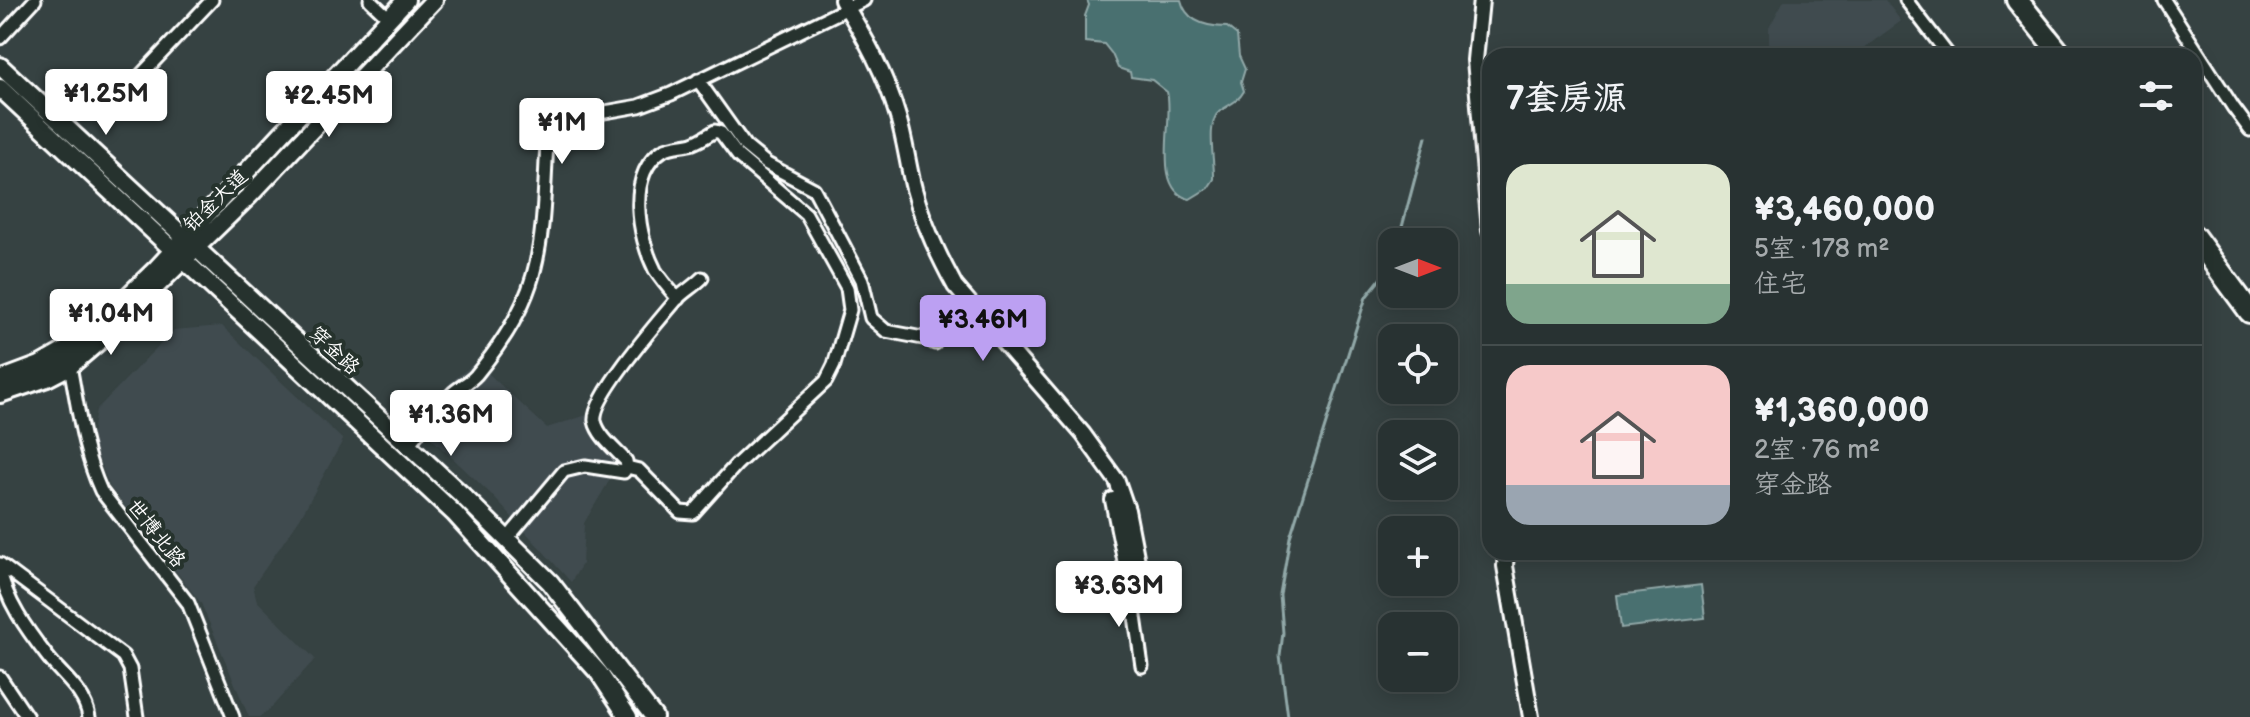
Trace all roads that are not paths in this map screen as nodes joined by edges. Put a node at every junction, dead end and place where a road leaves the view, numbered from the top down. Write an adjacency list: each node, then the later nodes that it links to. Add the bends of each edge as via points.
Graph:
1 (35, 0): 14 (street)
2 (212, 0): 23 (street)
3 (370, 0): 13 (street)
4 (406, 0): 13 (main road, 铂金大道)
5 (434, 0): 28 (main road, 铂金大道, via 250,195)
6 (864, 0): 12 (street)
7 (1481, 0): 25 (street, via 1475,60)
8 (1906, 0): 15 (street)
9 (2017, 0): 16 (highway)
10 (2030, 0): 17 (highway)
11 (2164, 0): 18 (street)
12 (839, 5): 21 (street); 42 (street, via 876,81 904,191 931,263 947,292 1076,440 1108,486)
13 (389, 18): 28 (main road, 铂金大道)
14 (0, 38)
15 (1943, 48)
16 (2056, 48)
17 (2066, 48)
18 (2196, 48)
19 (2202, 57): 24 (street)
20 (0, 66): 28 (main road, 穿金路)
21 (698, 80): 33 (street, via 745,146 814,189 862,280 871,318 886,331); 37 (street, via 639,106 569,113 551,121 539,241 524,301 472,379)
22 (0, 88): 28 (main road, 穿金路)
23 (122, 95)
24 (2250, 130)
25 (1482, 158)
26 (2202, 229): 30 (highway)
27 (2202, 247): 32 (highway)
28 (184, 248): 34 (main road, 铂金大道, via 103,338); 35 (main road, 铂金大道, via 77,344); 37 (main road, 穿金路); 45 (main road, 穿金路, via 455,514 599,673)
29 (702, 278): 31 (street)
30 (2250, 293)
31 (678, 299): 38 (street, via 613,379 595,413 600,432); 38 (street, via 648,254 640,191 646,169 663,151 715,131 806,214 847,288 850,310 826,381 693,513 680,512 639,470)
32 (2250, 312)
33 (935, 343)
34 (70, 366): 36 (main road, 铂金大道); 49 (street, 世博北路, via 87,453 101,491 188,603)
35 (0, 380)
36 (0, 394)
37 (408, 445): 39 (main road, 穿金路)
38 (627, 467): 39 (street, via 618,473 585,466 564,471)
39 (507, 539): 50 (main road, 穿金路, via 550,582)
40 (1505, 560): 51 (street)
41 (0, 566): 47 (street, via 9,600 80,693); 48 (street, via 123,656)
42 (1131, 588): 43 (street)
43 (1142, 666)
44 (0, 677): 46 (street)
45 (623, 715)
46 (27, 717)
47 (89, 717)
48 (137, 717)
49 (233, 717)
50 (654, 717)
51 (1531, 717)

